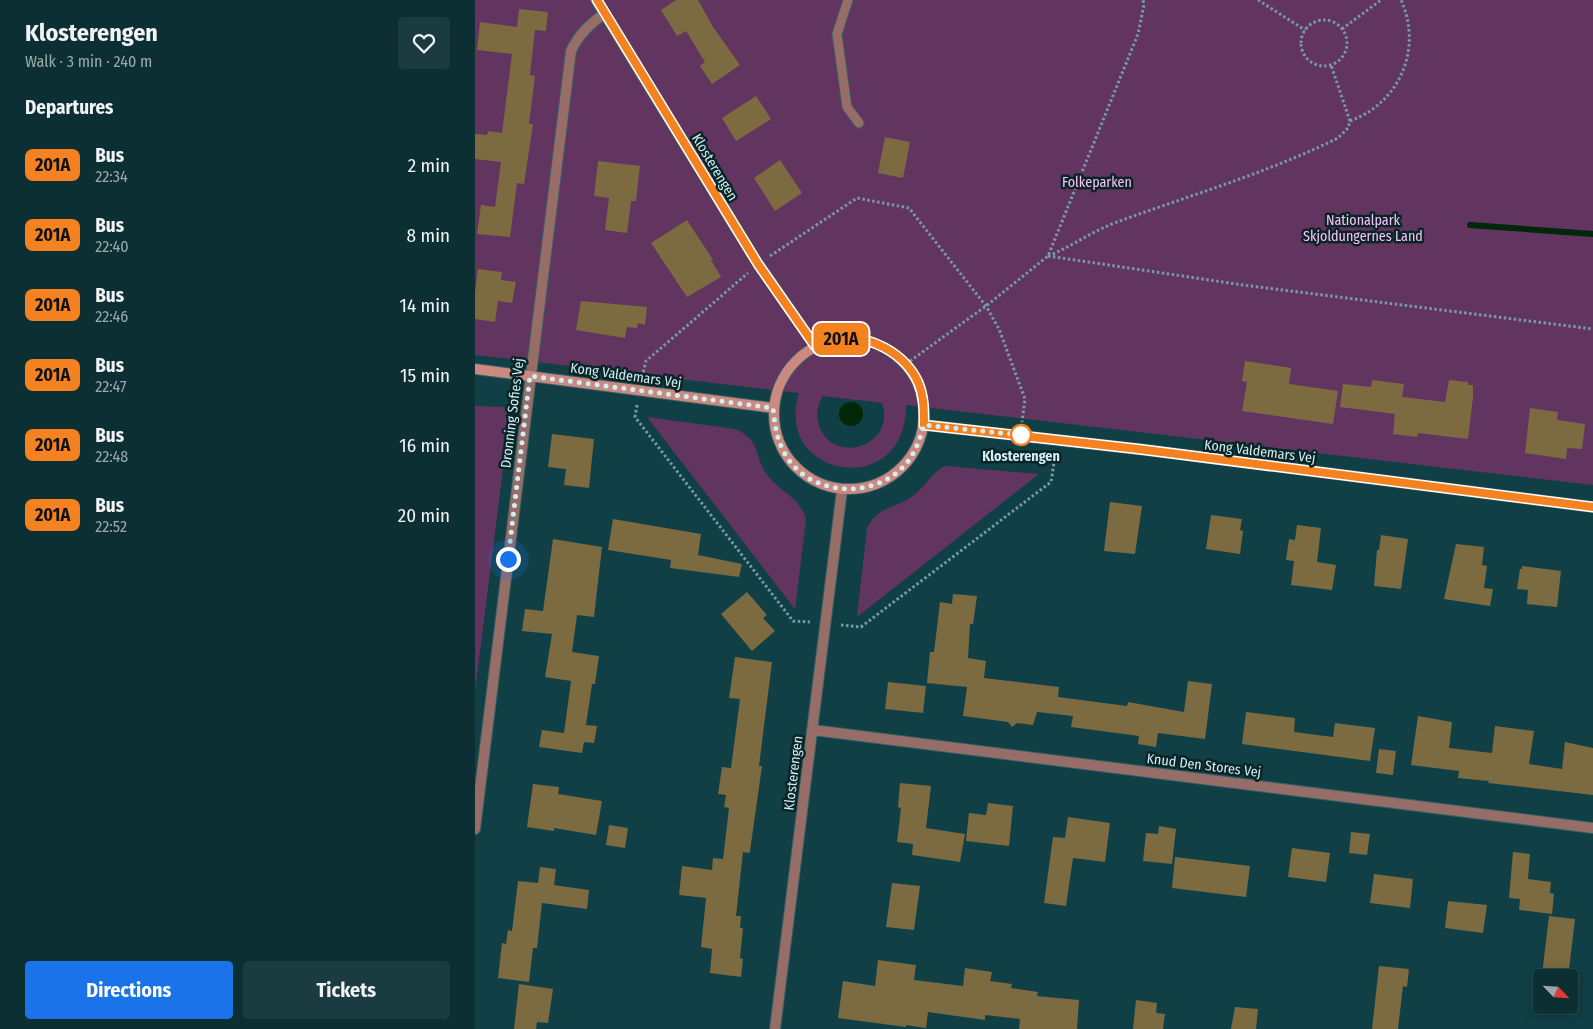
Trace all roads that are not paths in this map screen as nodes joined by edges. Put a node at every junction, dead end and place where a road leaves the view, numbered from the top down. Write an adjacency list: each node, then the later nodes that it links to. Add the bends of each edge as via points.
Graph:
1 (597, 0): 3 (street, Klosterengen)
2 (848, 0): 4 (lane, via 837,34 847,107)
3 (605, 13): 5 (street, Klosterengen, via 758,264); 7 (street, Dronning Sofies Vej, via 585,28 571,51)
4 (859, 123)
5 (815, 346): 8 (main road, via 786,372 777,389); 9 (main road, via 839,339 864,340 887,348 906,364 918,382 924,403)
6 (475, 369): 7 (main road, Kong Valdemars Vej)
7 (530, 376): 8 (main road, Kong Valdemars Vej); 14 (street, Dronning Sofies Vej)
8 (773, 408): 10 (main road, via 775,432 784,454 799,472 819,484)
9 (924, 425): 10 (main road, via 917,447 905,466 887,480 865,488); 11 (main road, Kong Valdemars Vej)
10 (842, 490): 12 (street, Klosterengen)
11 (1593, 507)
12 (813, 730): 13 (street, Knud Den Stores Vej); 15 (street, Klosterengen)
13 (1593, 828)
14 (475, 829)
15 (775, 1029)

